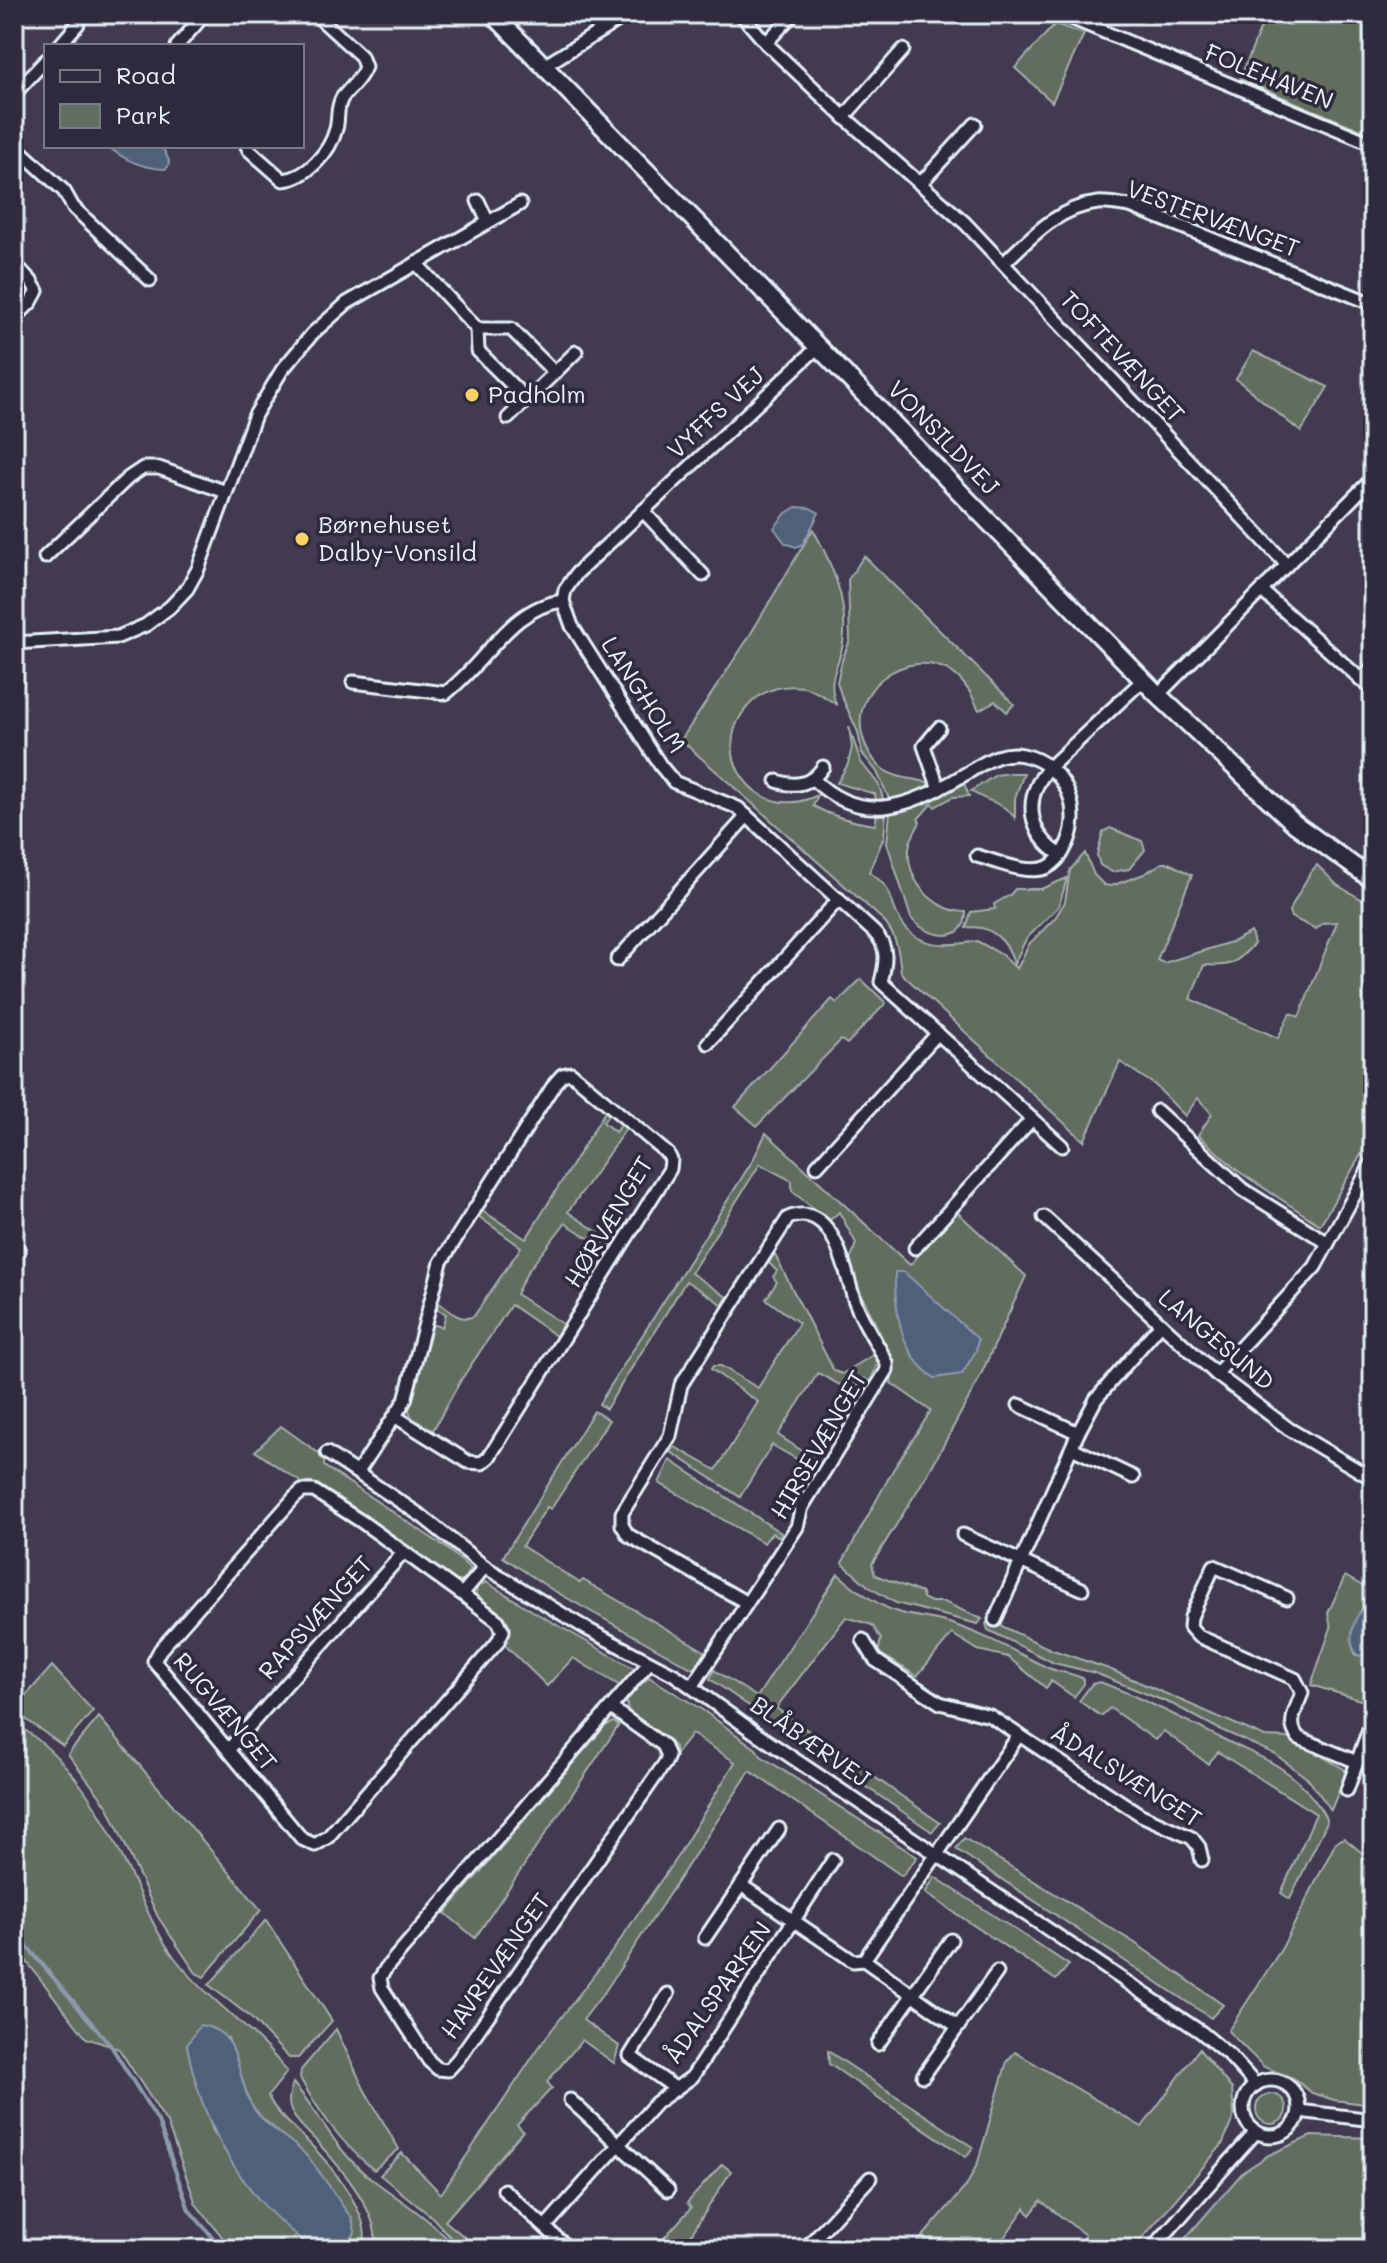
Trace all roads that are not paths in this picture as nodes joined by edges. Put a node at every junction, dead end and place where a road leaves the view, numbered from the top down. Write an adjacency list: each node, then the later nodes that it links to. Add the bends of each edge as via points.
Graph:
1 (74, 14): 10 (street, via 78,24)
2 (205, 14): 11 (street)
3 (315, 14): 20 (street, via 361,56 365,67 341,100 331,144 305,174 283,180)
4 (493, 14): 14 (main road, VONSILDVEJ)
5 (628, 14): 14 (street)
6 (741, 14): 9 (street, TOFTEVÆNGET)
7 (793, 14): 9 (street)
8 (1061, 14): 18 (street, FOLEHAVEN)
9 (766, 43): 16 (street, TOFTEVÆNGET)
10 (61, 44)
11 (179, 44)
12 (903, 50): 16 (street)
13 (44, 62): 15 (street)
14 (544, 66): 32 (main road, VONSILDVEJ)
15 (14, 94)
16 (844, 117): 21 (street, TOFTEVÆNGET)
17 (975, 124): 21 (street)
18 (1373, 144)
19 (14, 145): 28 (street)
20 (248, 148)
21 (920, 184): 27 (street, TOFTEVÆNGET)
22 (478, 201): 24 (street)
23 (520, 204): 24 (street)
24 (488, 222): 26 (street)
25 (14, 263): 30 (street, via 37,291)
26 (416, 263): 31 (street); 38 (street, via 347,303 282,370 255,415)
27 (1004, 263): 29 (street, VESTERVÆNGET, via 1066,211 1099,203 1130,206); 41 (street, TOFTEVÆNGET)
28 (150, 280)
29 (1373, 304)
30 (14, 319)
31 (477, 329): 34 (street, via 511,329); 35 (street, via 478,351)
32 (819, 346): 39 (street, VYFFS VEJ); 47 (main road, VONSILDVEJ)
33 (576, 352): 34 (street)
34 (555, 373): 35 (street)
35 (527, 400): 36 (street)
36 (508, 418)
37 (1373, 478): 41 (street)
38 (226, 492): 40 (street, via 159,468 143,468); 45 (street, via 187,589 146,625 118,637)
39 (643, 511): 42 (street); 44 (street, VYFFS VEJ, via 577,573)
40 (45, 557)
41 (1287, 565): 43 (street)
42 (703, 575)
43 (1263, 592): 48 (street); 51 (street)
44 (563, 601): 49 (street, via 523,614 446,693); 58 (street, LANGHOLM, via 572,626 674,782)
45 (14, 643)
46 (1373, 667): 48 (street)
47 (1144, 679): 51 (main road, VONSILDVEJ); 54 (street)
48 (1360, 680): 50 (street)
49 (353, 682)
50 (1373, 690)
51 (1158, 695): 61 (main road, VONSILDVEJ, via 1295,824)
52 (939, 728): 57 (street, via 924,746)
53 (823, 767): 55 (street)
54 (1049, 768): 57 (street, via 1006,754); 59 (street, via 1072,803 1073,831); 59 (street, via 1033,792 1033,822 1039,836)
55 (813, 779): 56 (street, via 795,785); 57 (street, via 839,800 869,808 890,808)
56 (777, 781)
57 (939, 789)
58 (747, 816): 62 (street, LANGHOLM); 63 (street)
59 (1061, 855): 60 (street, via 1039,869)
60 (977, 856)
61 (1373, 880)
62 (839, 899): 64 (street, LANGHOLM, via 882,940 887,954 881,982); 65 (street)
63 (617, 960)
64 (938, 1033): 67 (street, LANGHOLM); 70 (street)
65 (708, 1043)
66 (1157, 1111): 72 (street, via 1242,1189)
67 (1032, 1119): 68 (street, LANGHOLM); 73 (street)
68 (1062, 1146)
69 (1373, 1161): 72 (street)
70 (817, 1166)
71 (1044, 1217): 74 (street, LANGESUND)
72 (1328, 1243): 75 (street, via 1315,1267)
73 (915, 1248)
74 (1161, 1324): 75 (street, LANGESUND); 78 (street, via 1108,1382)
75 (1216, 1374): 83 (street, LANGESUND, via 1289,1429)
76 (1019, 1405): 78 (street)
77 (396, 1417): 77 (street, HØRVÆNGET, via 441,1262 555,1083 571,1073 668,1154 670,1169 489,1457 482,1463 468,1462); 81 (street, HØRVÆNGET)
78 (1078, 1433): 79 (street)
79 (1072, 1448): 82 (street); 86 (street)
80 (327, 1453): 81 (street, BLÅBÆRVEJ)
81 (358, 1472): 87 (street, BLÅBÆRVEJ)
82 (1133, 1477)
83 (1373, 1479)
84 (963, 1535): 86 (street)
85 (404, 1552): 89 (street, RUGVÆNGET); 99 (street, RAPSVÆNGET); 99 (street, RUGVÆNGET, via 314,1491 302,1491 197,1607 154,1661)
86 (1021, 1561): 88 (street); 92 (street)
87 (485, 1567): 89 (street); 94 (street, BLÅBÆRVEJ)
88 (1082, 1589)
89 (462, 1594): 99 (street, RUGVÆNGET, via 498,1621 503,1631 497,1643 328,1837 315,1845 302,1839)
90 (1287, 1598): 100 (street, via 1214,1566 1190,1627 1198,1636 1295,1679 1302,1693 1291,1723 1294,1733)
91 (747, 1603): 91 (street, HIRSEVÆNGET, via 887,1370 826,1225 798,1214 788,1218 681,1385 670,1436 622,1513 628,1535); 95 (street, HIRSEVÆNGET)
92 (995, 1620)
93 (863, 1640): 98 (street, ÅDALSVÆNGET, via 875,1660 940,1703 990,1716)
94 (649, 1663): 95 (street, BLÅBÆRVEJ); 96 (street, HAVREVÆNGET)
95 (692, 1687): 103 (street, BLÅBÆRVEJ)
96 (611, 1708): 96 (street, HAVREVÆNGET, via 663,1745 665,1763 458,2059 448,2070 438,2069 380,1978)
97 (1373, 1718): 100 (street)
98 (1019, 1735): 103 (street, ÅDALSVÆNGET); 105 (street, ÅDALSVÆNGET, via 1141,1815 1192,1838)
99 (229, 1749)
100 (1357, 1762): 101 (street)
101 (1347, 1790)
102 (779, 1829): 106 (street, ÅDALSPARKEN)
103 (936, 1854): 110 (street); 117 (street, BLÅBÆRVEJ, via 1207,2037)
104 (833, 1860): 107 (street, ÅDALSPARKEN)
105 (1202, 1860)
106 (741, 1885): 107 (street, ÅDALSPARKEN); 108 (street, ÅDALSPARKEN)
107 (794, 1920): 110 (street, ÅDALSPARKEN, via 853,1961); 118 (street, ÅDALSPARKEN, via 692,2077)
108 (705, 1938)
109 (951, 1940): 113 (street)
110 (864, 1960): 113 (street, ÅDALSPARKEN)
111 (997, 1972): 114 (street)
112 (668, 1994): 118 (street, ÅDALSPARKEN, via 630,2056)
113 (913, 1995): 114 (street, ÅDALSPARKEN); 115 (street)
114 (958, 2027): 116 (street)
115 (878, 2044)
116 (923, 2076)
117 (1256, 2085): 120 (street, via 1273,2080 1289,2087); 122 (street, via 1243,2108)
118 (675, 2088): 123 (street, ÅDALSPARKEN)
119 (570, 2100): 123 (street)
120 (1299, 2111): 121 (street); 122 (street, via 1283,2134)
121 (1373, 2120)
122 (1256, 2132): 130 (street)
123 (619, 2145): 126 (street); 127 (street, ÅDALSPARKEN)
124 (870, 2178): 129 (street)
125 (504, 2190): 127 (street)
126 (668, 2190)
127 (545, 2227): 128 (street)
128 (569, 2249)
129 (805, 2249)
130 (1152, 2249)

